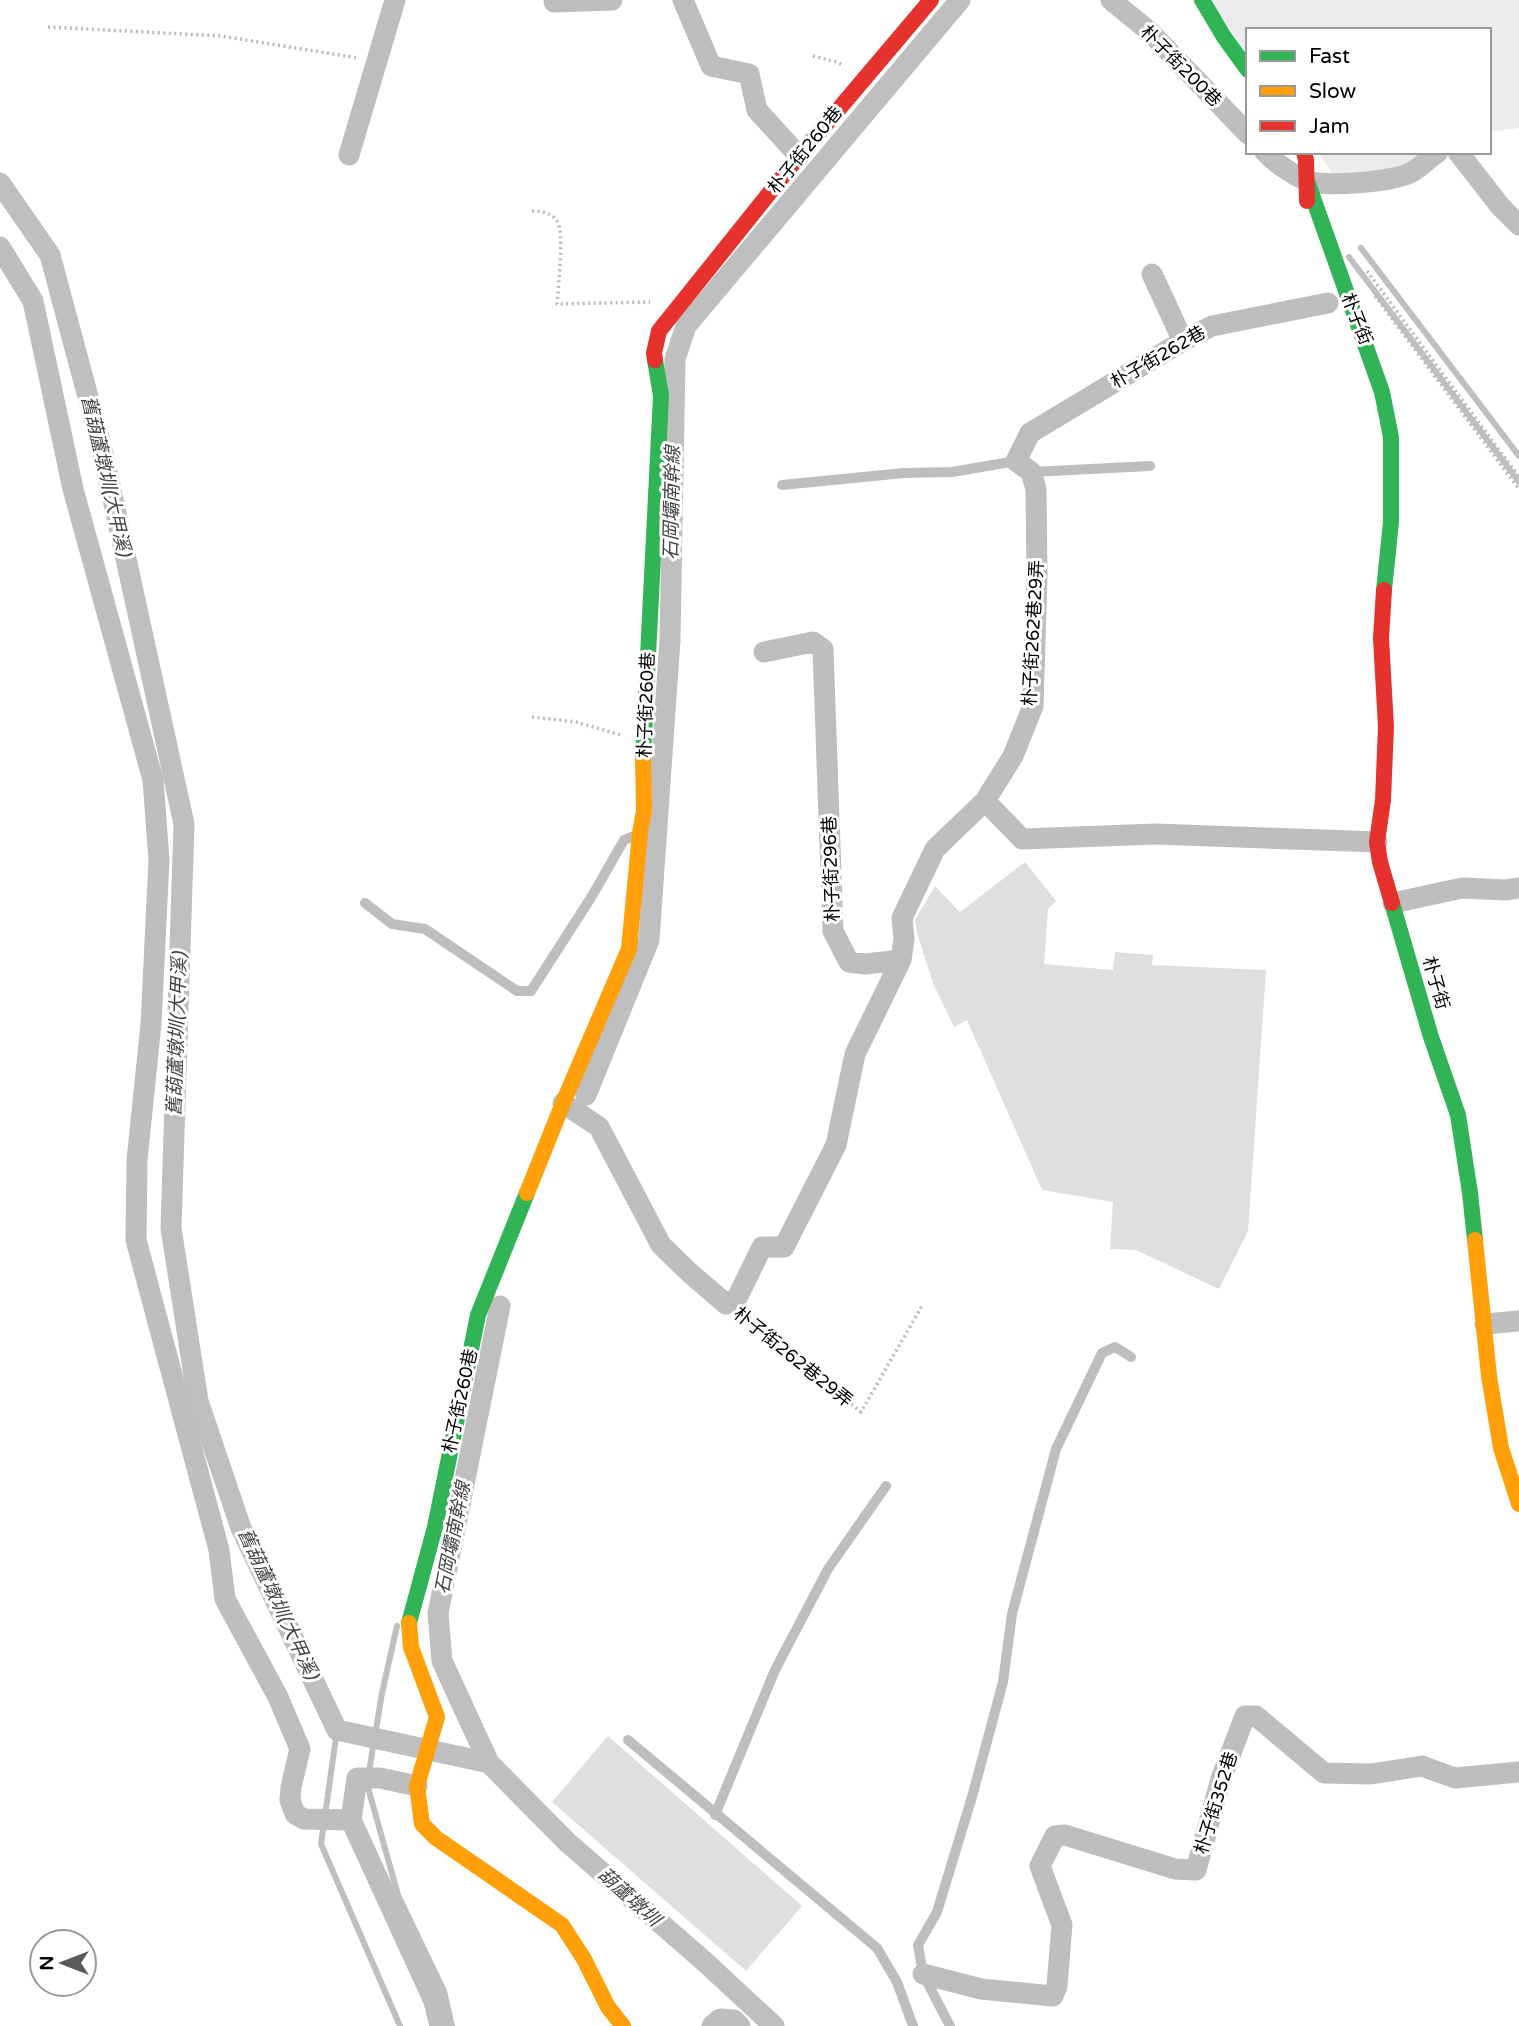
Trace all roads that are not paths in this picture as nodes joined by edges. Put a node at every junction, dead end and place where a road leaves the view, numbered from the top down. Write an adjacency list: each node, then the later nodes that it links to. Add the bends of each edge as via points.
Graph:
1 (395, 0): 14 (street)
2 (612, 0): 7 (street)
3 (683, 0): 15 (street, via 711,66 749,74 757,110)
4 (931, 0): 15 (street, 朴子街260巷)
5 (1111, 0): 9 (street, 朴子街200巷, via 1150,32)
6 (1202, 0): 8 (street)
7 (554, 2)
8 (1246, 67)
9 (1246, 132)
10 (1267, 154): 16 (street)
11 (1304, 154): 16 (street, 朴子街)
12 (1435, 154): 16 (street, via 1411,173 1365,183)
13 (1460, 154): 17 (street)
14 (349, 155)
15 (799, 156): 30 (street, 朴子街260巷, via 659,331 654,353 661,396)
16 (1307, 181): 18 (street, 朴子街); 26 (street, 朴子街, via 1382,393)
17 (1519, 225)
18 (1308, 232)
19 (0, 247): 46 (street, via 33,301 73,489 153,780 159,860 151,1024 136,1160 136,1240 219,1550 225,1599 278,1697 300,1749 291,1787 295,1814 304,1819)
20 (1152, 274): 22 (street)
21 (1329, 303): 22 (street, 朴子街262巷, via 1212,327)
22 (1184, 341): 24 (street, 朴子街262巷, via 1030,433)
23 (1360, 379): 26 (street, 朴子街)
24 (1024, 466): 25 (lane); 27 (lane); 29 (street, 朴子街262巷29弄, via 1036,489 1033,706 1013,755)
25 (1150, 466)
26 (1392, 467): 31 (street, 朴子街, via 1381,638 1386,727)
27 (782, 485)
28 (764, 652): 35 (street, 朴子街296巷, via 813,642 823,649 833,931 849,962)
29 (985, 801): 31 (street, via 1022,839 1156,834); 35 (street, via 934,849 902,918)
30 (640, 834): 33 (lane, via 624,840 531,991 517,991 425,929 392,924); 36 (street, 朴子街260巷, via 629,948)
31 (1377, 842): 34 (street, 朴子街)
32 (1519, 888): 34 (street, via 1462,888)
33 (365, 903)
34 (1393, 903): 38 (street, 朴子街, via 1458,1115)
35 (901, 960): 36 (street, via 855,1054 836,1145 784,1247 762,1247 737,1298 726,1304 661,1245 599,1127)
36 (563, 1103): 44 (street, 朴子街260巷, via 478,1315 435,1527 409,1620 411,1647 438,1717)
37 (1519, 1321): 38 (street)
38 (1485, 1324): 41 (street, 朴子街, via 1501,1448)
39 (1131, 1357): 47 (lane, via 1115,1347 1102,1353 1056,1449 1012,1614 1003,1682 972,1797 937,1912 918,1945)
40 (887, 1486): 45 (lane, via 828,1569 775,1670)
41 (1519, 1504)
42 (628, 1740): 45 (lane)
43 (1519, 1772): 47 (street, 朴子街352巷, via 1455,1777 1422,1766 1371,1774 1324,1773 1256,1716 1245,1716 1221,1779 1196,1870 1175,1869 1065,1835 1055,1836 1040,1866 1062,1925 1053,1996 981,1989)
44 (418, 1786): 46 (street, via 357,1778); 49 (street, 朴子街260巷, via 422,1824 562,1925 607,2007)
45 (715, 1815): 52 (lane, via 877,1948 897,1982)
46 (351, 1820): 48 (street, via 434,2001)
47 (923, 1974): 53 (lane)
48 (440, 2026)
49 (623, 2026)
50 (712, 2026): 51 (street, via 720,2019 734,2020)
51 (740, 2026)
52 (913, 2026)
53 (950, 2026)

